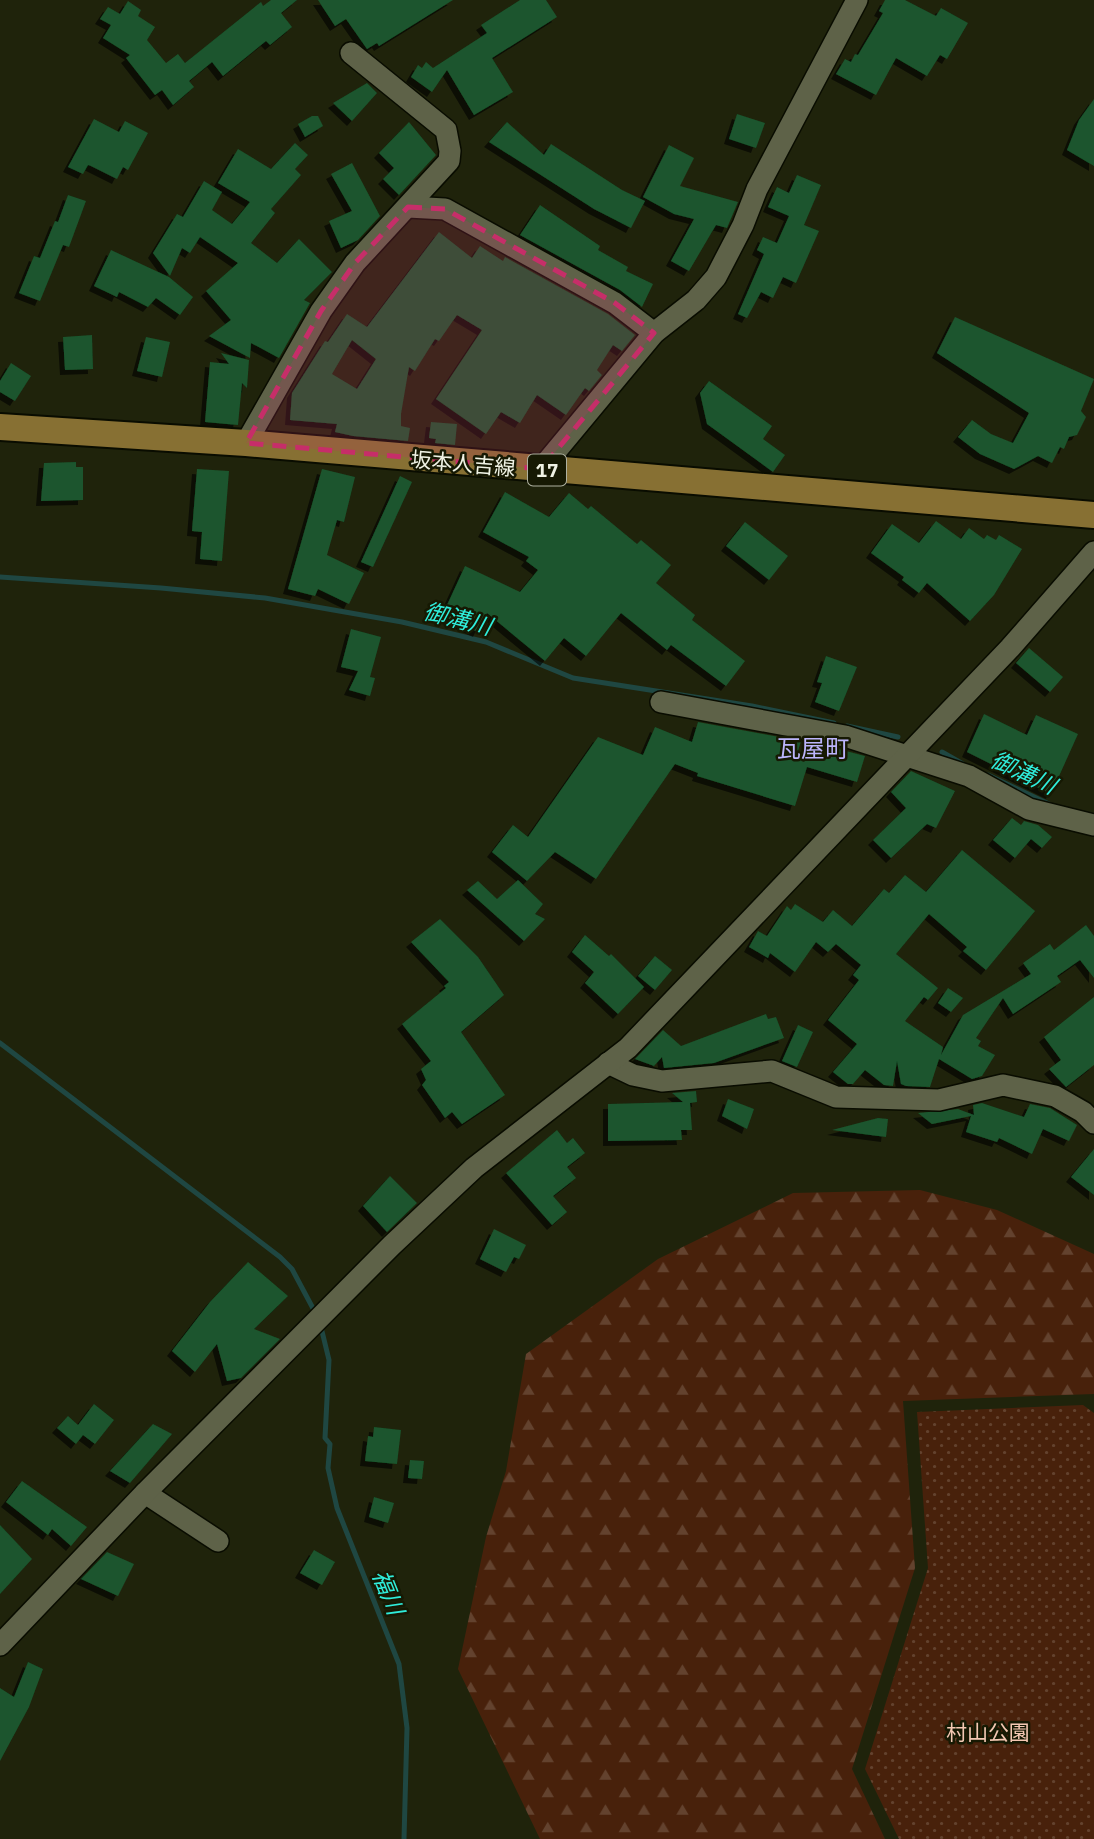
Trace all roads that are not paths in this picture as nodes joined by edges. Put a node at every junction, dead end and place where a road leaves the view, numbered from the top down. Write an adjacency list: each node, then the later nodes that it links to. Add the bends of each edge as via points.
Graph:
1 (857, 0): 4 (street, via 716,277 696,300)
2 (351, 53): 3 (street, via 446,130 449,161)
3 (408, 207): 4 (street, via 445,209 615,303); 6 (street, via 355,262 321,311)
4 (654, 333): 7 (street)
5 (0, 427): 6 (main road, 坂本人吉線 / 17)
6 (246, 443): 7 (main road, 坂本人吉線 / 17)
7 (541, 470): 8 (main road, 坂本人吉線 / 17)
8 (1094, 515)
9 (1094, 552): 11 (street)
10 (661, 702): 11 (street, via 845,736)
11 (906, 756): 12 (street, via 969,776 1029,809); 13 (street, via 628,1048)
12 (1094, 825)
13 (608, 1063): 14 (street, via 662,1081 772,1071 836,1097 939,1100 1003,1085 1055,1096); 15 (street, via 474,1168 391,1245)
14 (1094, 1123)
15 (145, 1493): 16 (street); 17 (street)
16 (218, 1541)
17 (0, 1645)

